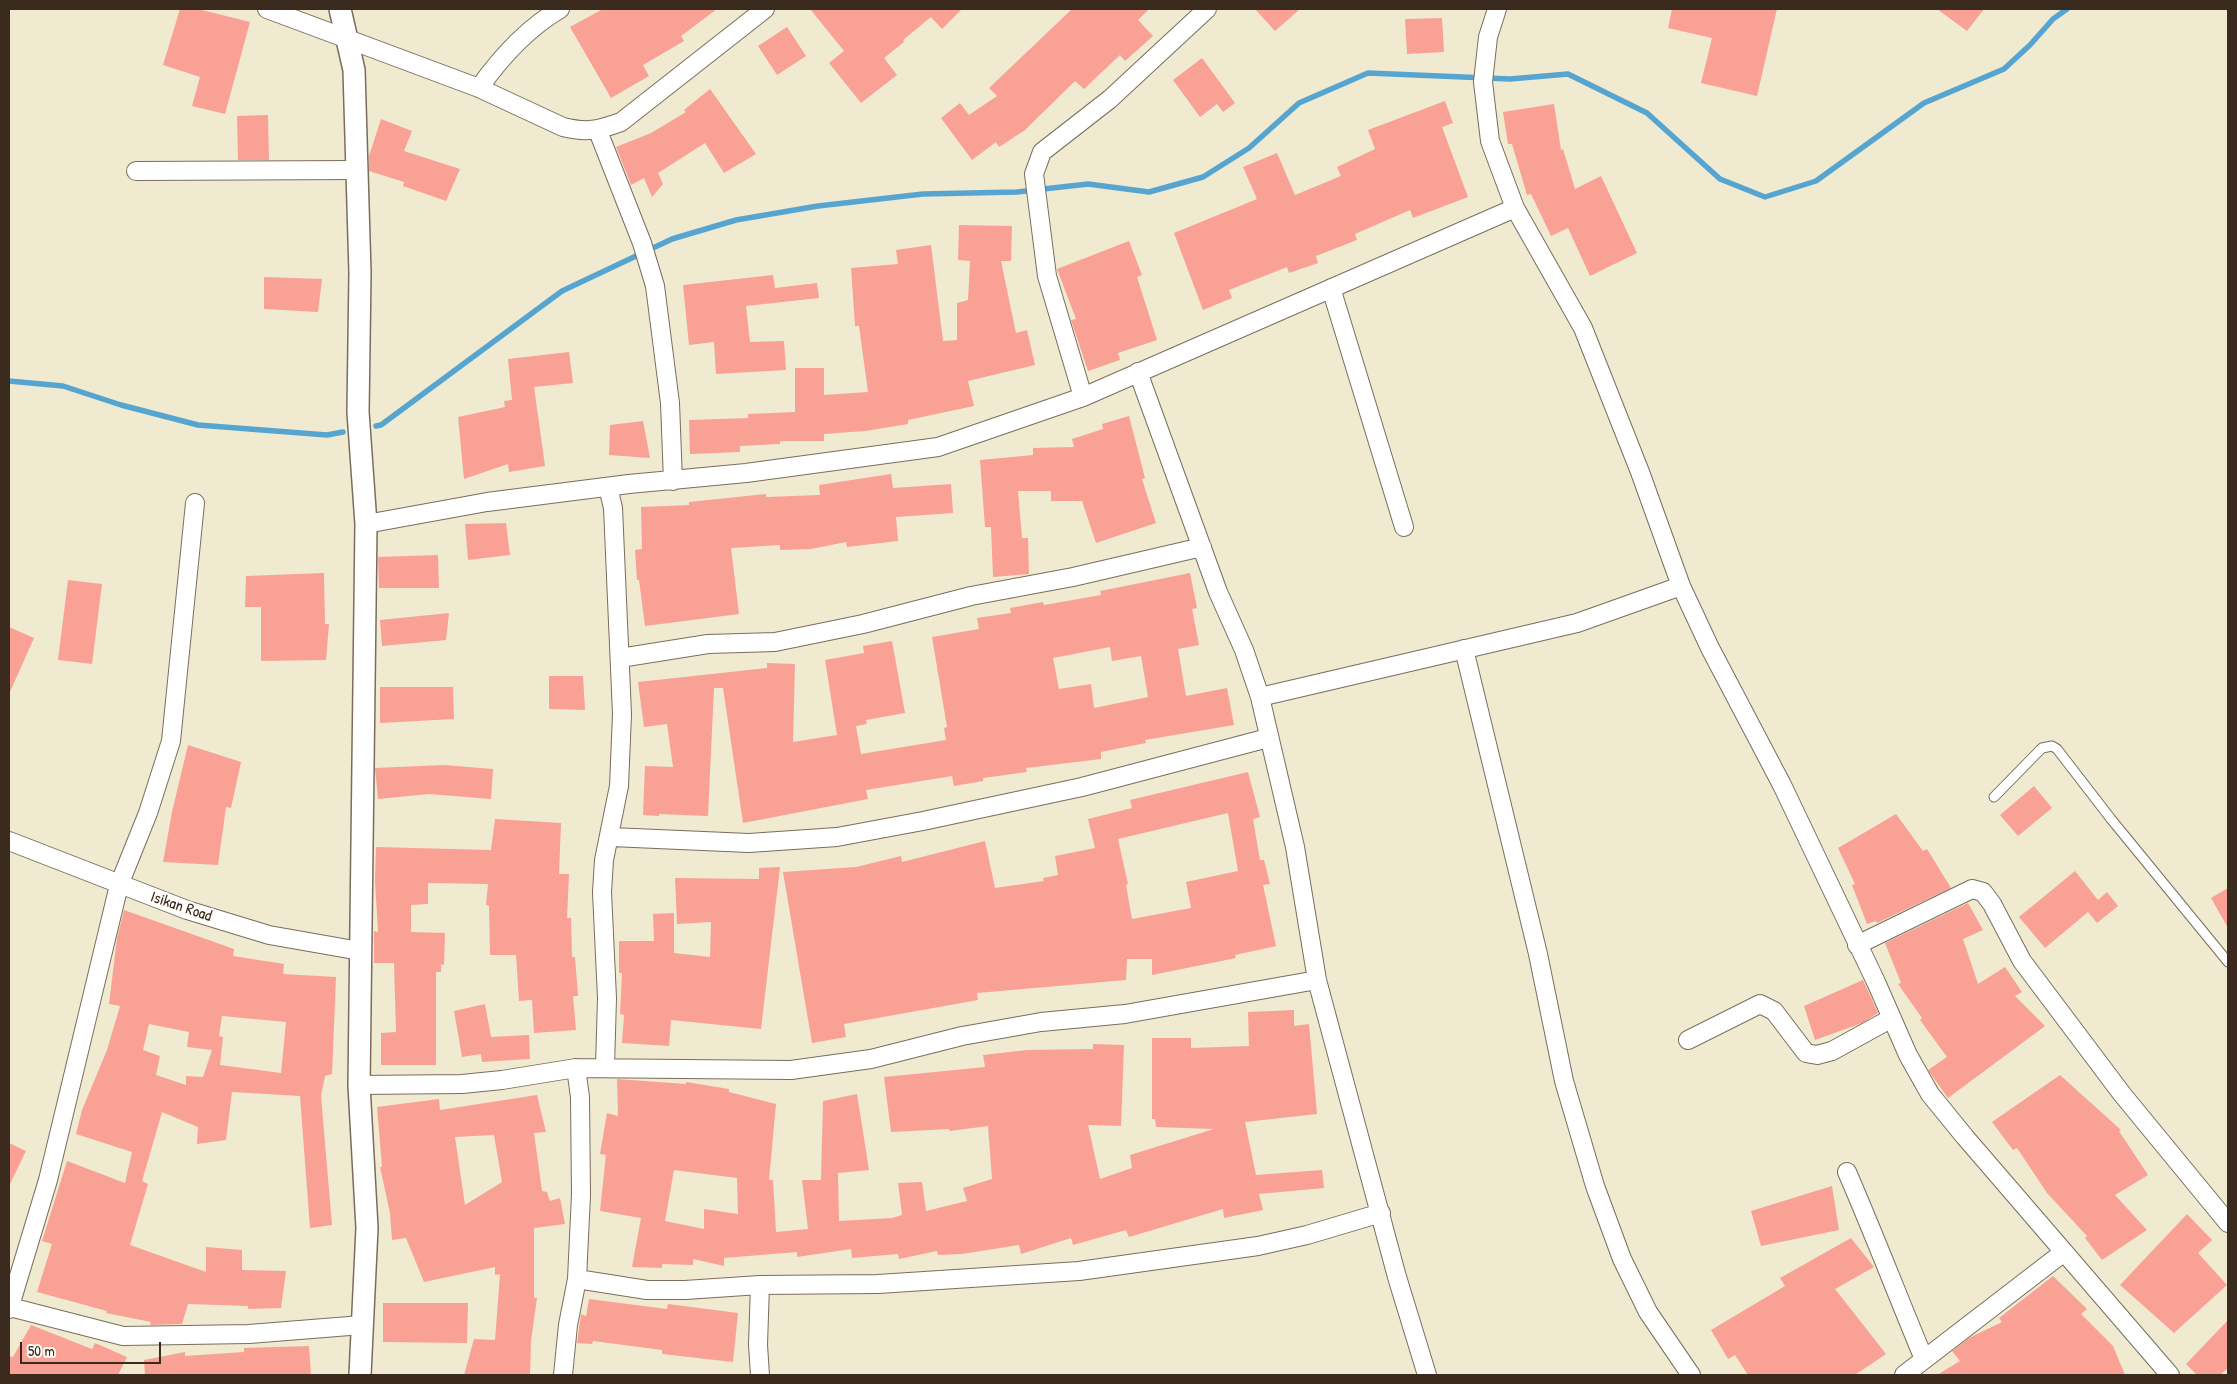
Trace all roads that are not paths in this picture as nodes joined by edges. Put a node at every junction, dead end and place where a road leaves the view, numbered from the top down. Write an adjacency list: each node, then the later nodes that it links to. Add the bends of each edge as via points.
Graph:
1 (267, 9): 7 (street)
2 (340, 9): 7 (street)
3 (560, 9): 8 (street, via 532,28 500,59)
4 (765, 9): 9 (street, via 621,122)
5 (1208, 9): 15 (street, via 1110,100 1038,157 1034,174 1047,276)
6 (1497, 9): 12 (street, via 1488,37 1483,82 1490,140)
7 (348, 39): 8 (street); 10 (street, via 354,70)
8 (479, 88): 9 (street, via 564,127)
9 (598, 131): 16 (street, via 642,243 655,286 670,403)
10 (357, 170): 11 (street); 19 (street, via 360,272 358,412)
11 (136, 171)
12 (1515, 208): 13 (street); 22 (street, via 1583,328)
13 (1331, 288): 14 (street); 20 (street)
14 (1138, 372): 15 (street); 21 (street)
15 (1083, 397): 16 (street, via 938,447)
16 (673, 482): 17 (street)
17 (608, 487): 19 (street, via 487,502); 24 (street, via 614,508)
18 (195, 503): 30 (street, via 172,741)
19 (366, 524): 32 (street)
20 (1404, 527)
21 (1202, 547): 24 (street, via 775,642 708,644); 25 (street)
22 (1681, 586): 23 (street, via 1577,623); 31 (street, via 1782,785)
23 (1464, 649): 25 (street); 53 (street, via 1538,954 1564,1081 1594,1186 1622,1259 1648,1312)
24 (620, 658): 28 (street, via 619,786)
25 (1260, 697): 26 (street)
26 (1268, 738): 28 (street, via 1082,786 837,837 749,844); 34 (street, via 1295,847)
27 (1994, 797): 33 (lane, via 2042,748 2052,746 2057,749)
28 (611, 837): 37 (street, via 604,860 602,892 607,998)
29 (9, 841): 30 (street, Isikan Road)
30 (119, 885): 32 (street, Isikan Road, via 269,935); 46 (street, via 48,1180)
31 (1857, 945): 35 (street); 42 (street, via 1972,889 1983,892 2022,962 2122,1094)
32 (360, 952): 39 (street)
33 (2228, 962)
34 (1317, 980): 37 (street, via 1125,1014 1041,1022 962,1036 871,1059 791,1070); 41 (street)
35 (1892, 1018): 36 (street, via 1832,1051 1817,1055 1806,1053 1774,1010 1760,1004); 43 (street, via 1930,1094)
36 (1688, 1040)
37 (605, 1067): 38 (street)
38 (576, 1068): 39 (street, via 462,1084); 44 (street, via 580,1097 581,1175)
39 (359, 1085): 47 (street, via 367,1228)
40 (1847, 1172): 48 (street)
41 (1381, 1213): 45 (street, via 1258,1246 1079,1271 878,1284); 52 (street)
42 (2228, 1223)
43 (2064, 1252): 48 (street); 55 (street)
44 (577, 1279): 45 (street, via 647,1290); 50 (street)
45 (760, 1286): 51 (street)
46 (9, 1308): 47 (street, via 123,1336 249,1334)
47 (362, 1325): 49 (street)
48 (1924, 1359): 54 (street)
49 (360, 1375)
50 (563, 1375)
51 (760, 1375)
52 (1427, 1375)
53 (1691, 1375)
54 (1904, 1375)
55 (2170, 1375)

